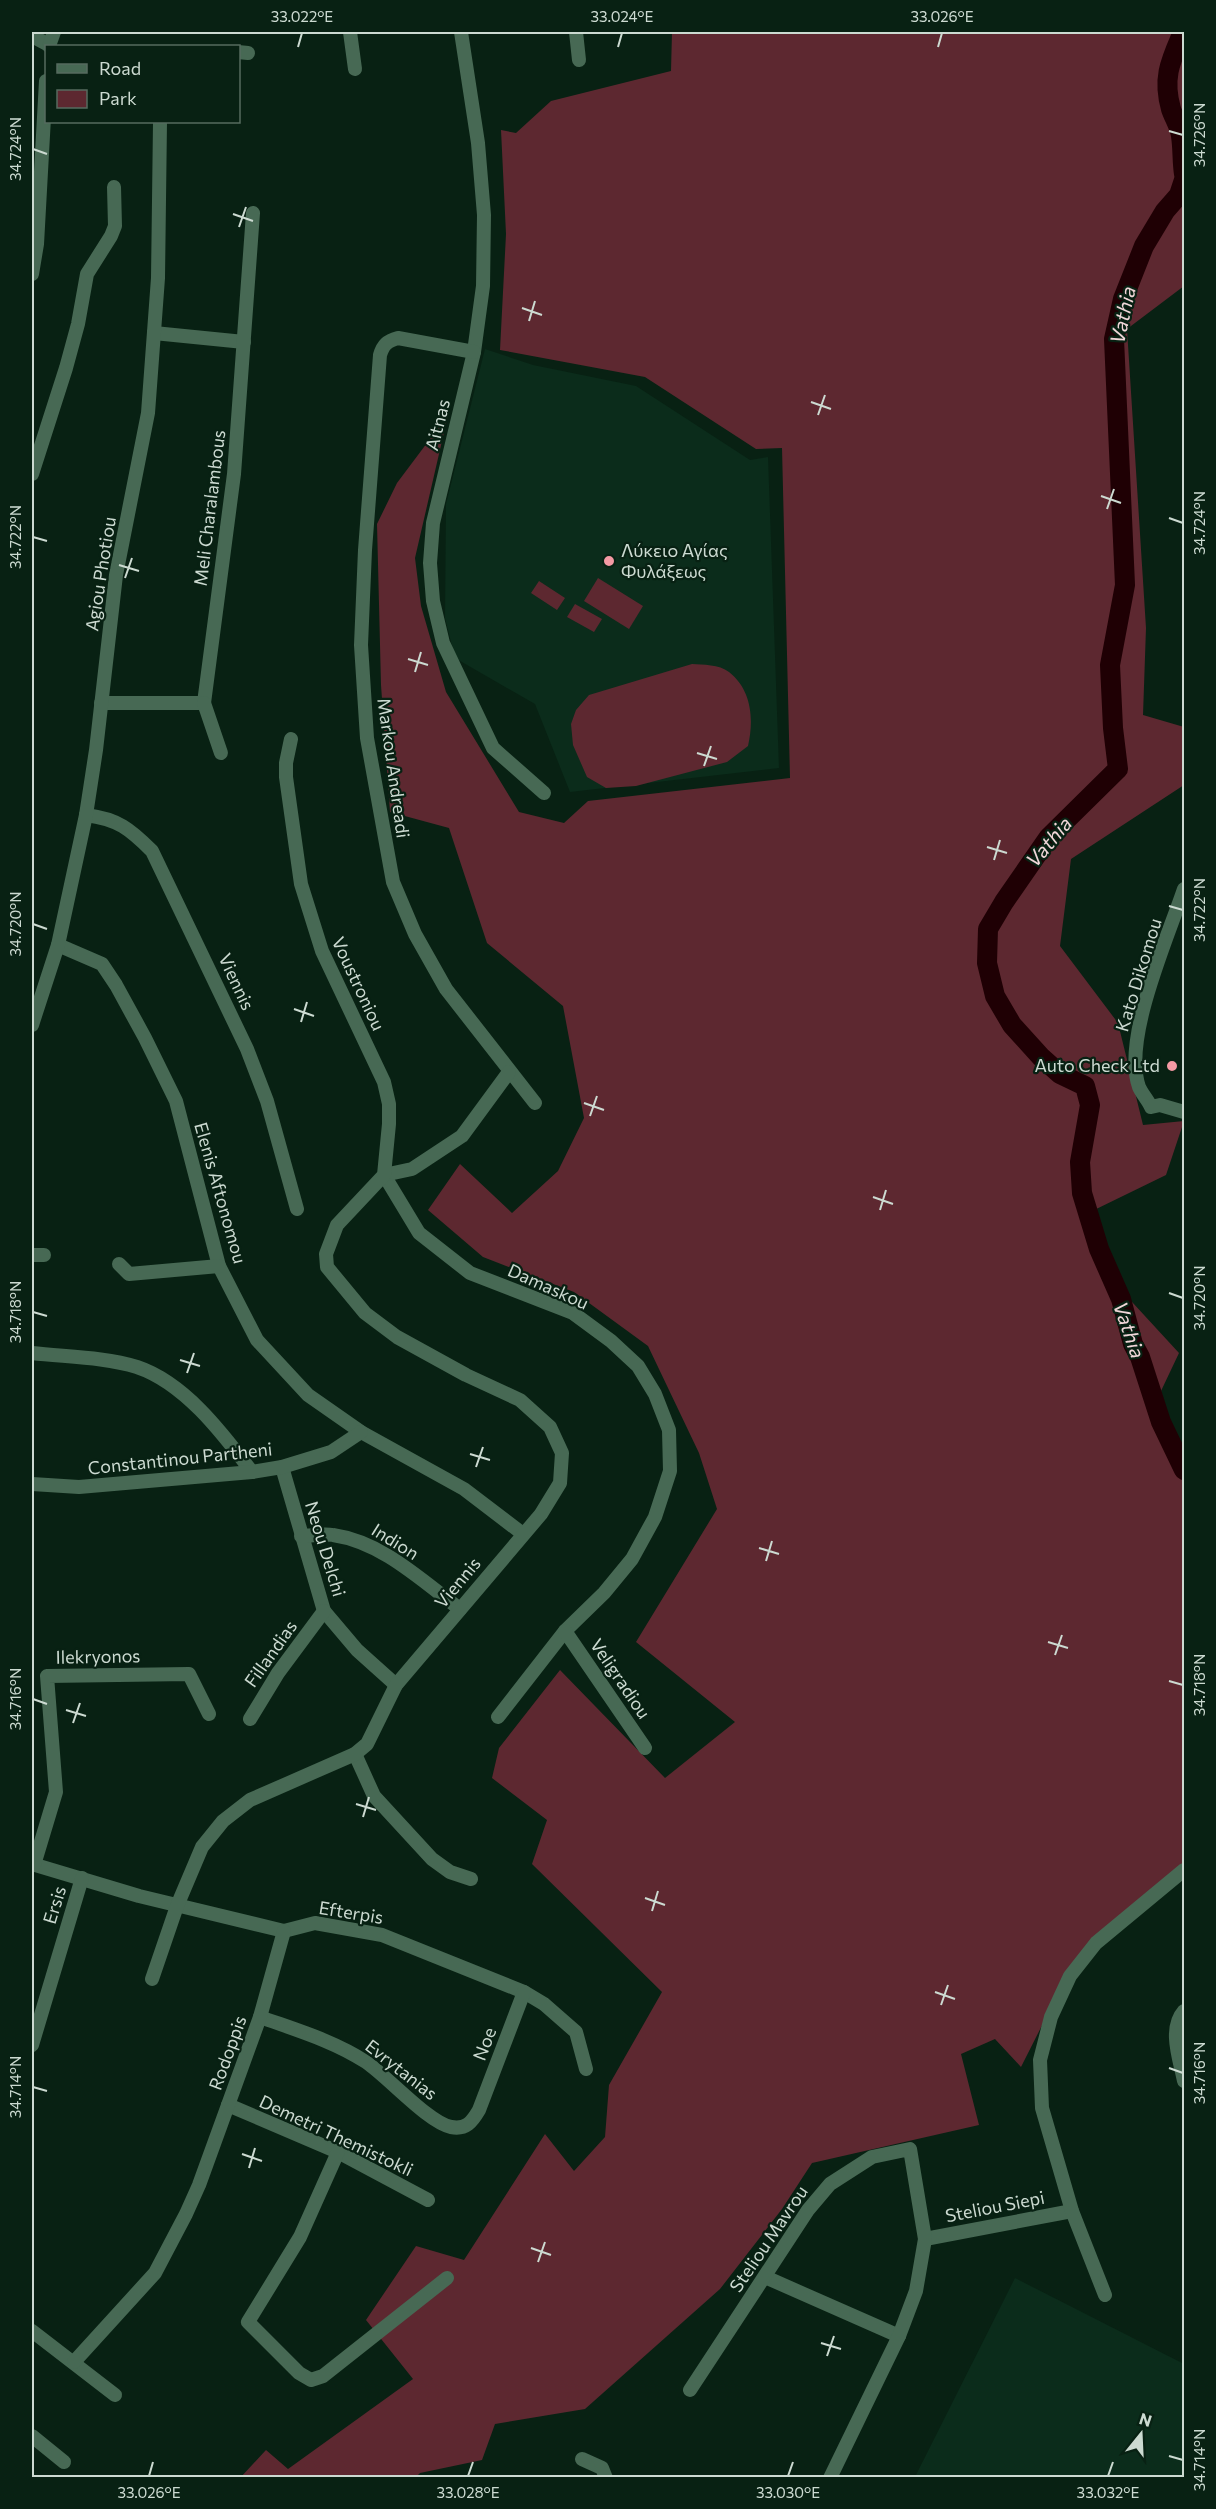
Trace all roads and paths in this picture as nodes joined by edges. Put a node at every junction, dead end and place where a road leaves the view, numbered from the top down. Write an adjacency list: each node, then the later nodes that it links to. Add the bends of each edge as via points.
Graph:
1 (350, 32): 7 (street)
2 (461, 32): 17 (street, Aitnas, via 478,143 484,215 483,286)
3 (576, 32): 6 (street)
4 (32, 36): 5 (street)
5 (51, 41)
6 (579, 60)
7 (355, 69)
8 (45, 87): 10 (street)
9 (160, 123): 15 (street, Agiou Photiou)
10 (37, 131): 13 (street)
11 (114, 187): 18 (street, via 115,226 87,274 66,368)
12 (253, 213): 16 (street, Meli Charalambous)
13 (34, 243): 14 (street)
14 (32, 274)
15 (154, 333): 16 (street); 19 (street, Agiou Photiou, via 148,413 116,575)
16 (244, 342): 20 (street, Meli Charalambous, via 234,474)
17 (474, 352): 23 (street, Aitnas, via 433,523 429,563 433,601 443,643 493,748); 28 (street, Markou Andreadi, via 398,338 382,347 377,375 361,645 367,738 393,882 446,989)
18 (32, 474)
19 (101, 703): 20 (street); 24 (street, Agiou Photiou)
20 (204, 704): 22 (street)
21 (291, 739): 31 (street, Voustroniou, via 286,777 301,884 322,951 384,1082 389,1104)
22 (220, 753)
23 (544, 793)
24 (86, 814): 26 (street, Agiou Photiou); 32 (street, Viennis, via 108,817 129,829 152,851 247,1049 267,1101)
25 (1185, 890): 30 (street, Kato Dikomou, via 1140,1024 1136,1066 1139,1087 1151,1107 1160,1105)
26 (58, 945): 27 (street, Agiou Photiou); 34 (street, Elenis Aftonomou, via 102,964 145,1038 176,1101)
27 (32, 1025)
28 (509, 1072): 29 (street, Markou Andreadi); 31 (street, via 462,1136 412,1169)
29 (535, 1103)
30 (1185, 1112)
31 (384, 1175): 40 (street, Viennis, via 337,1225 326,1254 327,1267 365,1313 397,1337 520,1400 550,1427 562,1453 560,1483); 44 (street, Damaskou, via 419,1233 470,1273 573,1313 638,1366 655,1394 669,1430 670,1471 655,1517 632,1559)
32 (297, 1209)
33 (119, 1264): 34 (street, via 129,1274)
34 (219, 1266): 36 (street, Elenis Aftonomou, via 257,1340 308,1395)
35 (32, 1353): 38 (street, via 110,1361 159,1378 205,1415)
36 (361, 1432): 37 (street, Constantinou Partheni, via 331,1452); 40 (street, Elenis Aftonomou, via 464,1489)
37 (282, 1467): 38 (street, Constantinou Partheni); 41 (street, Neou Delchi)
38 (252, 1472): 39 (street, Constantinou Partheni, via 79,1487)
39 (32, 1484)
40 (523, 1534): 42 (street, Viennis)
41 (301, 1536): 42 (street, Indion, via 330,1534 358,1540 384,1553); 43 (street, Neou Delchi)
42 (460, 1609): 47 (street, Viennis)
43 (324, 1611): 47 (street, Neou Delchi, via 357,1650); 50 (street, Fillandias)
44 (566, 1630): 49 (street, Damaskou); 51 (street, Veligradiou)
45 (32, 1676): 46 (street)
46 (47, 1676): 48 (street, Ilekryonos, via 189,1674); 53 (street, Ilekryonos, via 56,1792)
47 (396, 1685): 52 (street, Viennis, via 367,1744)
48 (209, 1714)
49 (498, 1717)
50 (249, 1719)
51 (645, 1748)
52 (355, 1754): 56 (street, via 374,1796 432,1859 450,1872); 57 (street, Viennis, via 250,1800 223,1821 202,1847)
53 (33, 1865): 55 (street, Efterpis)
54 (1185, 1870): 70 (street, via 1096,1943 1070,1976 1051,2017 1040,2060 1042,2108)
55 (82, 1878): 57 (street, Efterpis); 63 (street, Ersis)
56 (471, 1879)
57 (177, 1906): 58 (street, Efterpis); 59 (street, Viennis)
58 (284, 1930): 60 (street, Efterpis, via 315,1923 382,1935); 62 (street, Rodoppis)
59 (152, 1979)
60 (524, 1992): 64 (street, Efterpis, via 576,2032); 67 (street, Noe)
61 (1185, 2011): 65 (street, via 1175,2034)
62 (260, 2017): 66 (street, Rodoppis); 67 (street, Evrytanias, via 333,2043 365,2061 448,2127 462,2128 471,2123)
63 (32, 2045)
64 (586, 2069)
65 (1185, 2081)
66 (228, 2104): 68 (street, Demetri Themistokli); 77 (street, Rodoppis, via 199,2186 155,2273)
67 (479, 2110)
68 (338, 2152): 69 (street, Demetri Themistokli); 72 (street, via 300,2237 248,2322 311,2380 323,2376)
69 (428, 2200)
70 (1072, 2211): 71 (street, Steliou Siepi); 74 (street)
71 (925, 2239): 73 (street, Steliou Mavrou, via 910,2149 872,2157 830,2184 808,2210); 76 (street, via 916,2291)
72 (447, 2277)
73 (765, 2277): 76 (street); 78 (street, Steliou Mavrou)
74 (1105, 2295)
75 (32, 2331): 77 (street)
76 (899, 2336): 84 (street)
77 (74, 2362): 79 (street)
78 (690, 2390)
79 (115, 2395)
80 (32, 2436): 82 (street)
81 (582, 2459): 83 (street, via 602,2468)
82 (64, 2462)
83 (606, 2478)
84 (830, 2478)

